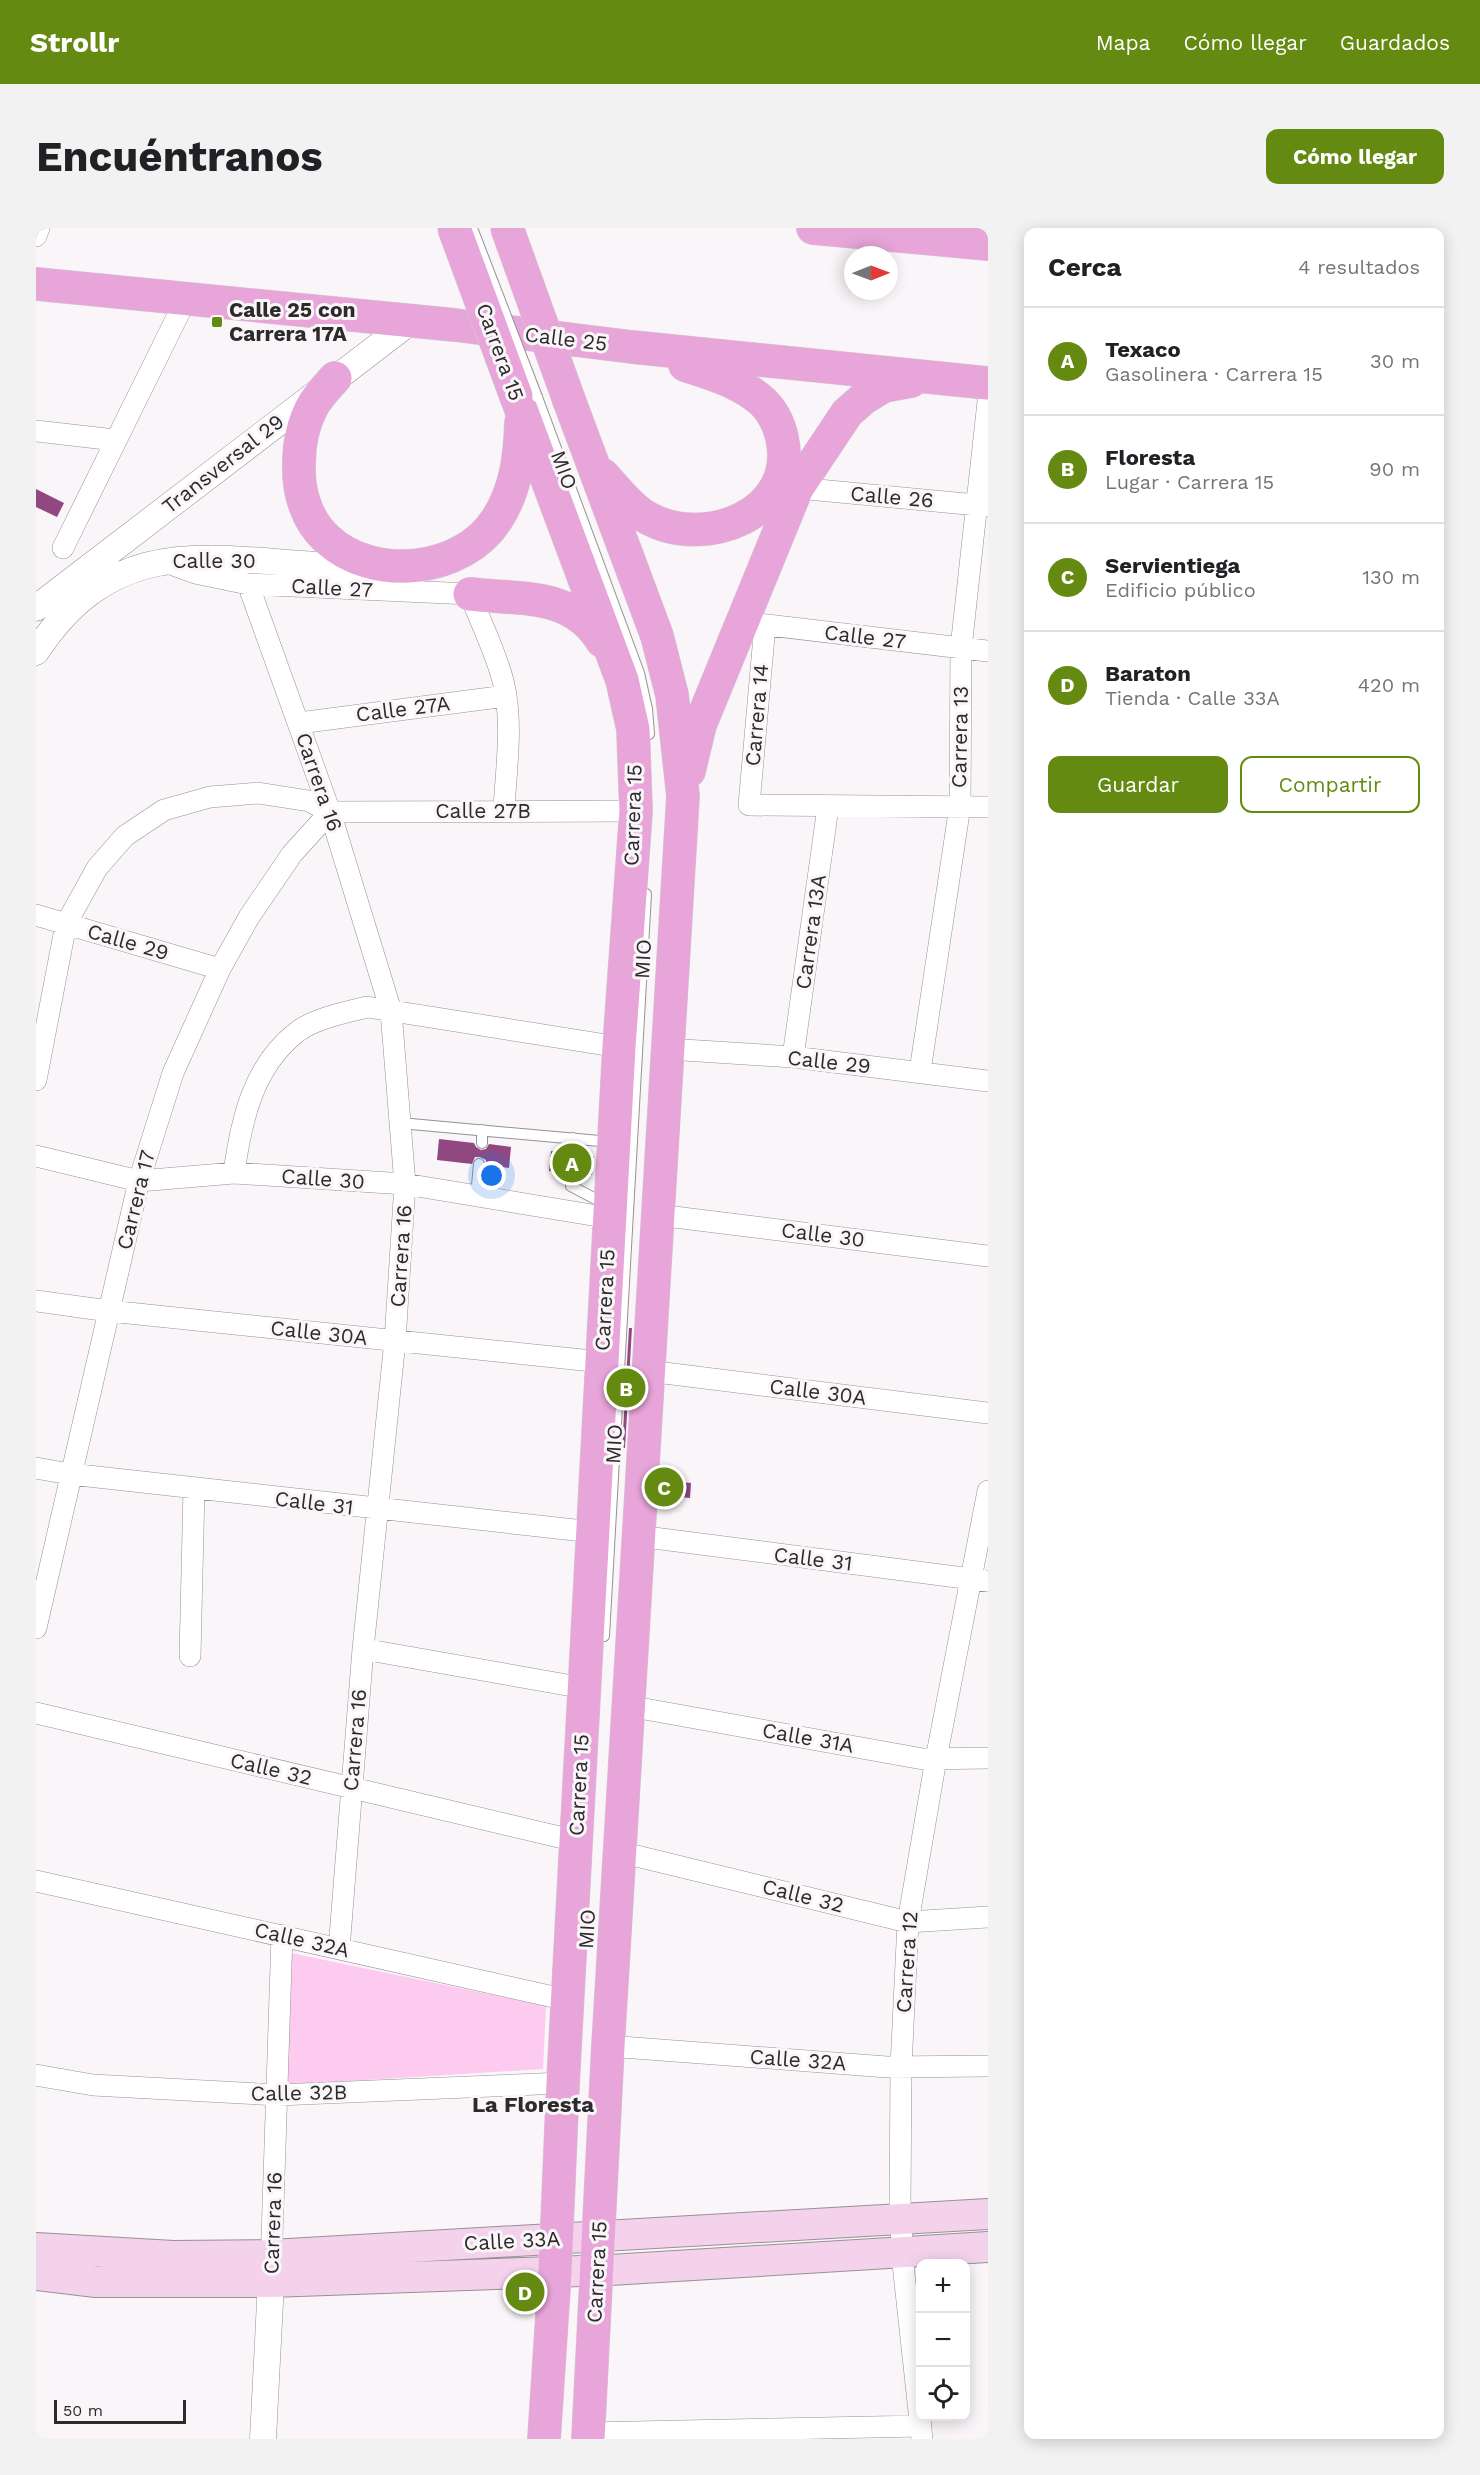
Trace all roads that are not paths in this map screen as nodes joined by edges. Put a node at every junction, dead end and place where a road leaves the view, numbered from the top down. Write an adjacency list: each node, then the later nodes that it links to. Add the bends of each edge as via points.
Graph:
1 (39, 228): 6 (street)
2 (454, 228): 16 (main road, Carrera 15, bridge)
3 (472, 228): 16 (lane, MIO, bridge)
4 (507, 228): 18 (main road, Carrera 15, bridge)
5 (813, 228): 7 (main road)
6 (36, 236)
7 (988, 244)
8 (36, 284): 9 (main road, Calle 25)
9 (186, 299): 10 (main road, Calle 25); 20 (street)
10 (411, 321): 12 (main road, Calle 25); 13 (street, Transversal 29)
11 (528, 322): 18 (lane)
12 (632, 347): 14 (main road, Calle 25); 21 (main road, via 715,375 754,395 770,410 779,426 784,446 782,471 768,496 745,516 718,528 686,530 663,525 639,512)
13 (335, 378): 26 (main road, via 313,406 304,427 299,461 302,497 326,539 354,556); 29 (street, Transversal 29)
14 (924, 378): 15 (main road, Calle 25); 22 (main road, via 884,386 847,412)
15 (988, 383)
16 (525, 402): 26 (main road, via 520,458 504,507 487,532 465,549 439,561); 34 (main road, Carrera 15); 39 (lane, MIO, via 639,673 647,709)
17 (988, 402): 23 (street, Carrera 13)
18 (562, 404): 21 (main road, Carrera 15)
19 (36, 431): 20 (street)
20 (115, 440): 24 (street)
21 (593, 464): 40 (main road, Carrera 15, via 657,636 672,695)
22 (797, 488): 23 (street, Calle 26); 30 (main road)
23 (982, 505): 31 (street, Carrera 13)
24 (63, 548)
25 (162, 561): 26 (street, Calle 30, via 223,557 341,567); 27 (street, Calle 27, via 195,573); 33 (street, Calle 30, via 128,570 94,589 69,610)
26 (389, 566)
27 (248, 584): 28 (street, Calle 27); 37 (street, Carrera 16)
28 (470, 594): 34 (main road, via 556,603 568,608 590,624); 36 (street)
29 (36, 608)
30 (753, 623): 31 (street, Calle 27); 40 (main road, via 700,725); 42 (street, Carrera 14, via 748,805)
31 (961, 648): 32 (street, Calle 27); 41 (street, Carrera 13)
32 (988, 651)
33 (36, 652)
34 (617, 665): 45 (main road, Carrera 15, via 633,729)
35 (653, 669): 38 (lane, via 663,706)
36 (506, 696): 37 (street, Calle 27A); 44 (street)
37 (299, 723): 46 (street, Carrera 16)
38 (665, 738)
39 (649, 750)
40 (682, 796): 53 (main road, Carrera 15)
41 (960, 806): 42 (street); 43 (street); 55 (street, Carrera 13)
42 (828, 807): 54 (street, Carrera 13A)
43 (988, 807)
44 (504, 810): 45 (street, Calle 27B); 46 (street, Calle 27B)
45 (636, 811): 52 (main road, Carrera 15)
46 (330, 812): 49 (street, via 309,801 258,793 210,797 164,810 125,836 97,868); 50 (street, Carrera 17, via 292,854 249,916); 51 (street, Carrera 16)
47 (647, 885): 93 (lane, MIO)
48 (36, 915): 49 (street, Calle 29)
49 (66, 924): 50 (street, Calle 29); 56 (street)
50 (220, 969): 68 (street, Carrera 17, via 173,1073)
51 (391, 1011): 52 (street); 58 (street, Carrera 16); 66 (street, via 367,1007 334,1015 297,1031 266,1065 248,1102)
52 (619, 1047): 61 (main road, Carrera 15)
53 (669, 1049): 54 (street, Calle 29); 74 (main road, Carrera 15)
54 (793, 1057): 55 (street, Calle 29)
55 (920, 1071): 57 (street, Calle 29)
56 (36, 1080)
57 (988, 1081)
58 (400, 1123): 59 (lane); 69 (street, Carrera 16)
59 (483, 1131): 60 (lane); 62 (lane)
60 (573, 1138): 61 (lane); 63 (lane)
61 (614, 1142): 73 (main road, Carrera 15)
62 (482, 1143)
63 (573, 1154)
64 (36, 1156): 68 (street, Calle 30)
65 (479, 1164): 71 (lane)
66 (234, 1173): 68 (street, Calle 30); 69 (street, Calle 30)
67 (571, 1173): 70 (lane)
68 (139, 1181): 77 (street, Carrera 17)
69 (405, 1184): 71 (street, Calle 30); 78 (street, Carrera 16)
70 (571, 1186): 72 (lane); 73 (lane)
71 (476, 1196): 72 (street, Calle 30)
72 (570, 1211): 73 (street, Calle 30)
73 (610, 1213): 79 (main road, Carrera 15)
74 (658, 1215): 75 (street, Calle 30); 80 (main road, Carrera 15)
75 (988, 1256)
76 (36, 1301): 77 (street, Calle 30A)
77 (109, 1311): 78 (street, Calle 30A); 83 (street, Carrera 17)
78 (395, 1341): 79 (street, Calle 30A); 86 (street, Carrera 16)
79 (602, 1362): 87 (main road, Carrera 15)
80 (648, 1371): 81 (street, Calle 30A); 88 (main road, Carrera 15)
81 (988, 1413)
82 (36, 1468): 83 (street, Calle 31)
83 (70, 1474): 84 (street, Calle 31); 91 (street, Carrera 17)
84 (194, 1489): 86 (street, Calle 31); 95 (street)
85 (988, 1491): 89 (street, Carrera 12)
86 (377, 1510): 87 (street, Calle 31); 94 (street, Carrera 16)
87 (593, 1532): 96 (main road, Carrera 15)
88 (638, 1536): 89 (street, Calle 31); 97 (main road, Carrera 15)
89 (980, 1580): 100 (street, Carrera 12)
90 (624, 1593): 121 (lane, MIO)
91 (38, 1605): 92 (street, Carrera 17)
92 (36, 1628)
93 (603, 1648)
94 (363, 1649): 96 (street); 101 (street, Carrera 16)
95 (190, 1656)
96 (585, 1688): 102 (main road, Carrera 15)
97 (628, 1706): 100 (street, Calle 31A); 103 (main road, Carrera 15)
98 (36, 1713): 101 (street, Calle 32)
99 (988, 1758): 100 (street, Calle 31A)
100 (936, 1759): 106 (street, Carrera 12)
101 (351, 1788): 102 (street, Calle 32); 108 (street, Carrera 16)
102 (576, 1841): 109 (main road, Carrera 15)
103 (620, 1852): 106 (street, Calle 32); 110 (main road, Carrera 15)
104 (36, 1881): 107 (street, Calle 32A)
105 (988, 1917): 106 (street, Calle 32)
106 (908, 1922): 112 (street, Carrera 12)
107 (282, 1935): 108 (street, Calle 32A); 115 (street, Carrera 16)
108 (339, 1949): 109 (street, Calle 32A)
109 (567, 2000): 114 (main road, Carrera 15)
110 (608, 2046): 112 (street, Calle 32A); 121 (main road, Carrera 15)
111 (988, 2066): 112 (street, Calle 32A)
112 (901, 2067): 117 (street, Carrera 12)
113 (36, 2075): 115 (street, Calle 32B, via 93,2085)
114 (563, 2083): 115 (street, Calle 32B); 121 (main road, Carrera 15)
115 (277, 2096): 122 (street, Carrera 16)
116 (988, 2214): 117 (main road, Calle 33A)
117 (900, 2218): 120 (street, Carrera 12); 121 (main road, Calle 33A)
118 (988, 2247): 120 (main road, Calle 33A)
119 (36, 2248): 122 (main road, Calle 33A, via 173,2256)
120 (902, 2252): 121 (main road, Calle 33A); 124 (street, Carrera 12)
121 (575, 2255): 122 (main road, Calle 33A); 126 (main road, Carrera 15); 129 (main road, Carrera 15)
122 (271, 2268): 123 (main road, Calle 33A, via 106,2282); 127 (street, Carrera 16)
123 (36, 2275)
124 (922, 2432): 125 (street)
125 (733, 2435): 126 (street)
126 (584, 2437)
127 (263, 2439)
128 (539, 2439): 129 (street)
129 (544, 2439)

